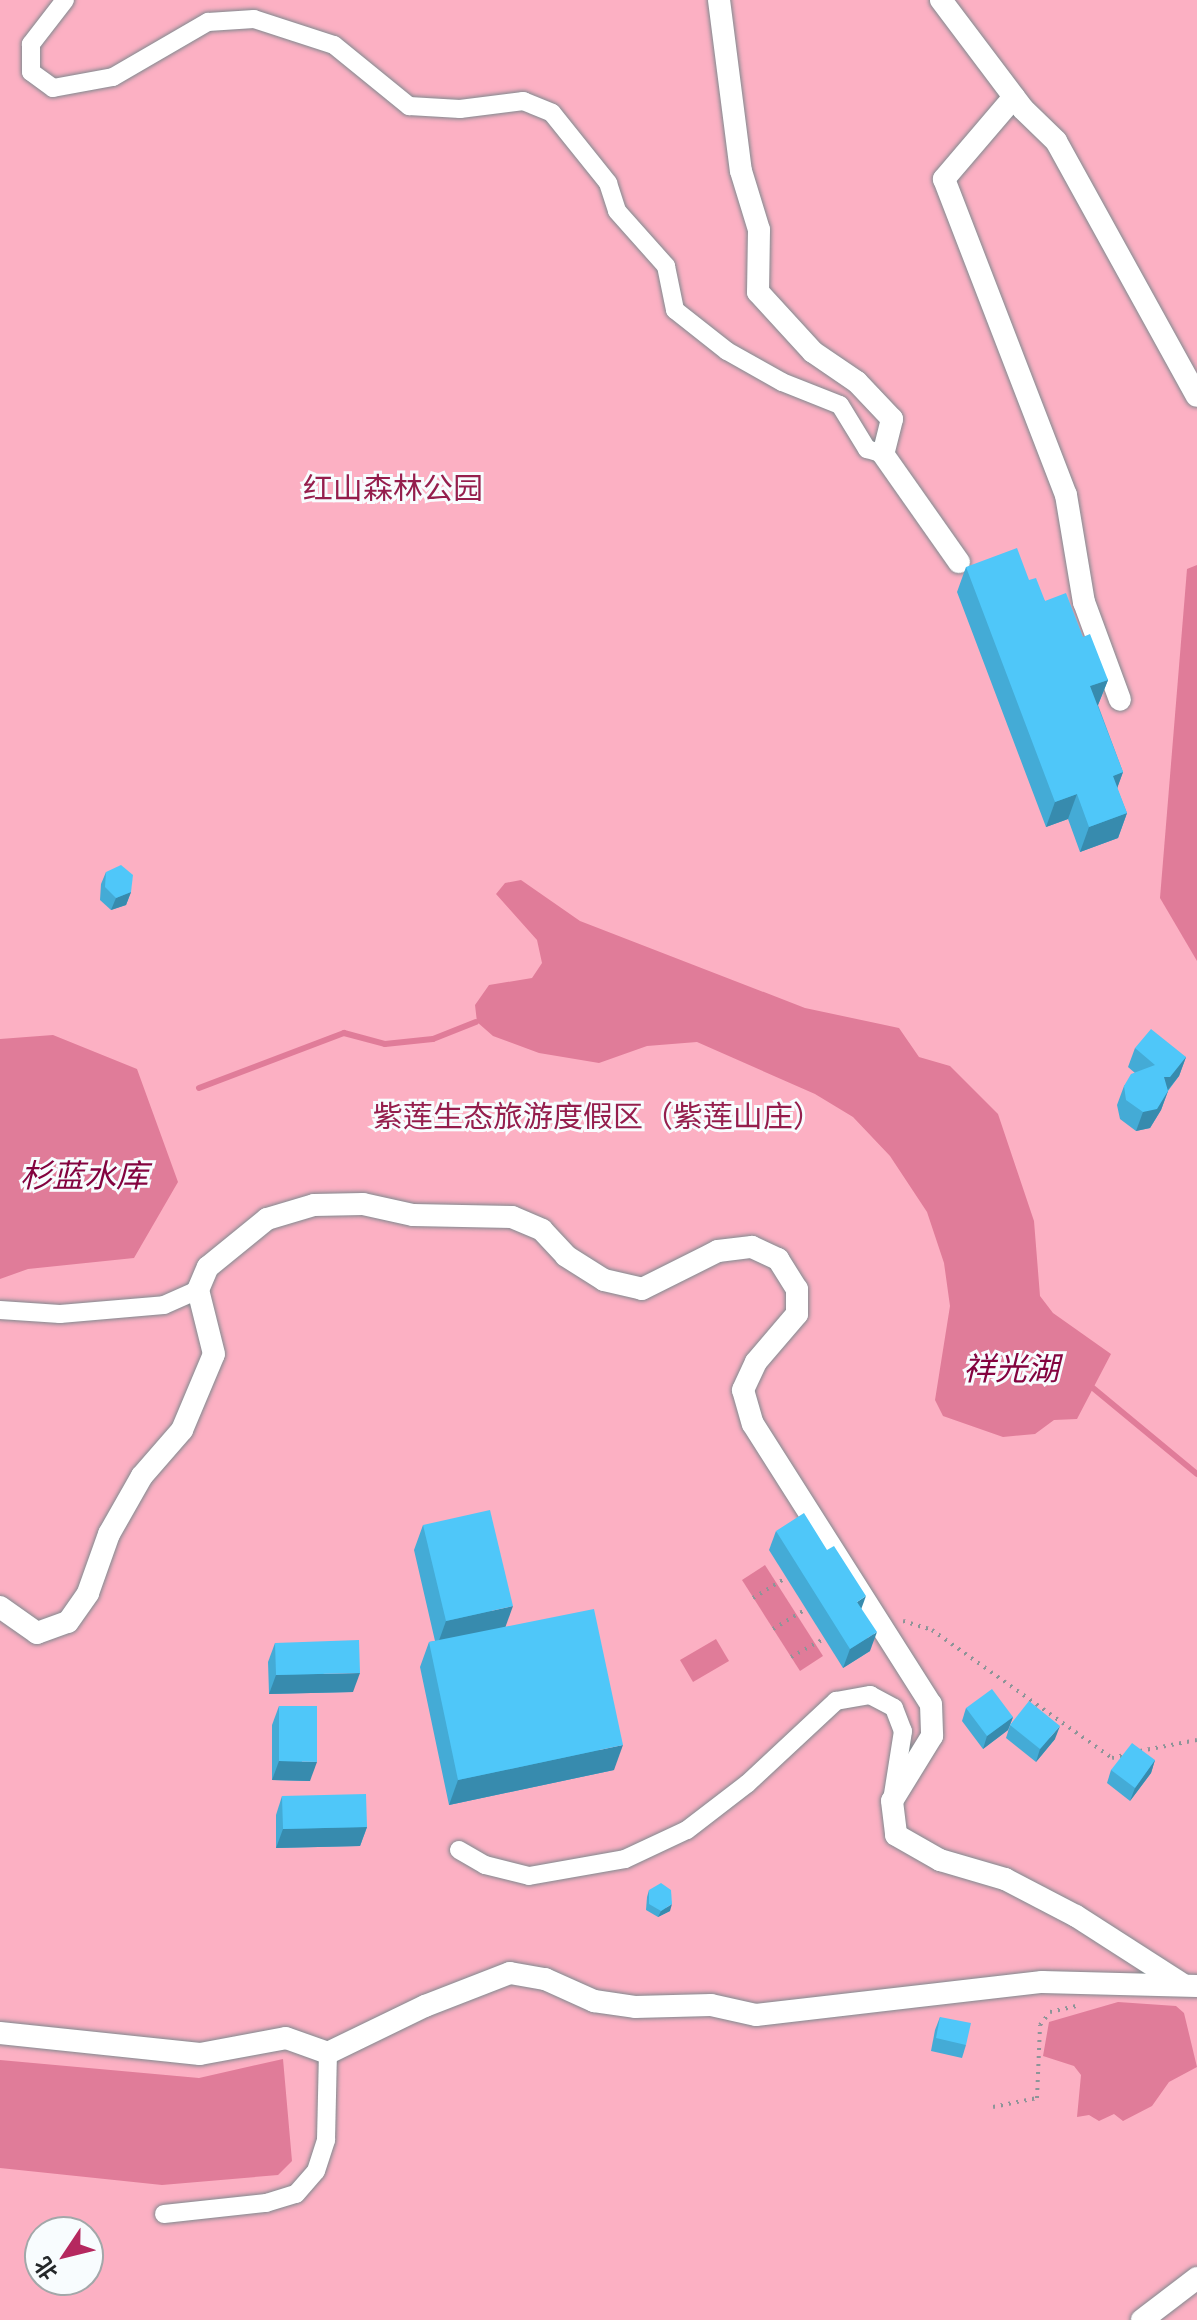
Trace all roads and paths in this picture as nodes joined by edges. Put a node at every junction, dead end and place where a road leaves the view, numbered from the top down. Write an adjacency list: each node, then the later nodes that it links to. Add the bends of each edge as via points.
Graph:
1 (65, 0): 6 (street, via 31,44 31,72 53,88 113,77 208,22 254,19 334,45 409,106 460,109 523,101 552,113 608,183 617,211 666,266 675,310 727,351 782,382 840,405 867,449)
2 (719, 0): 6 (street, via 741,171 759,230 758,292 813,352 857,382 892,419)
3 (941, 0): 4 (street)
4 (1014, 97): 5 (street, via 1056,141); 8 (street, via 944,179 1066,495 1084,602)
5 (1197, 396)
6 (883, 454): 7 (street)
7 (959, 562)
8 (1120, 700)
9 (198, 1290): 10 (street, via 164,1305 60,1314); 14 (street, via 214,1354 182,1430 142,1476 109,1534 88,1593 68,1622 37,1633); 15 (street, via 208,1267 235,1240 267,1219 314,1205 512,1217 542,1230 566,1256 604,1280 642,1289 718,1251 752,1247 778,1259 797,1289 797,1314 756,1362 743,1390 753,1424)
10 (0, 1310)
11 (800, 1570): 12 (path)
12 (753, 1598)
13 (820, 1601): 16 (path)
14 (0, 1607)
15 (875, 1613): 19 (path, via 932,1630 1112,1758); 20 (street, via 931,1704 932,1736)
16 (773, 1629)
17 (839, 1631): 18 (path)
18 (791, 1657)
19 (1197, 1740)
20 (892, 1801): 21 (street, via 903,1731 894,1708 870,1695 836,1701 747,1784 687,1830 625,1859 529,1876 485,1865); 22 (street, via 896,1835 940,1860 1005,1879)
21 (459, 1850)
22 (1189, 1985): 25 (street, via 1042,1982 756,2015 711,2005 635,2007 594,2001 545,1979 510,1973)
23 (1092, 2002): 26 (path, via 1050,2012 1040,2025 1037,2098)
24 (0, 2033): 25 (street, via 200,2054 286,2038)
25 (328, 2053): 27 (street, via 326,2140 316,2171 296,2194 266,2203)
26 (993, 2107)
27 (164, 2214)
28 (1197, 2278): 29 (street)
29 (1142, 2320)

